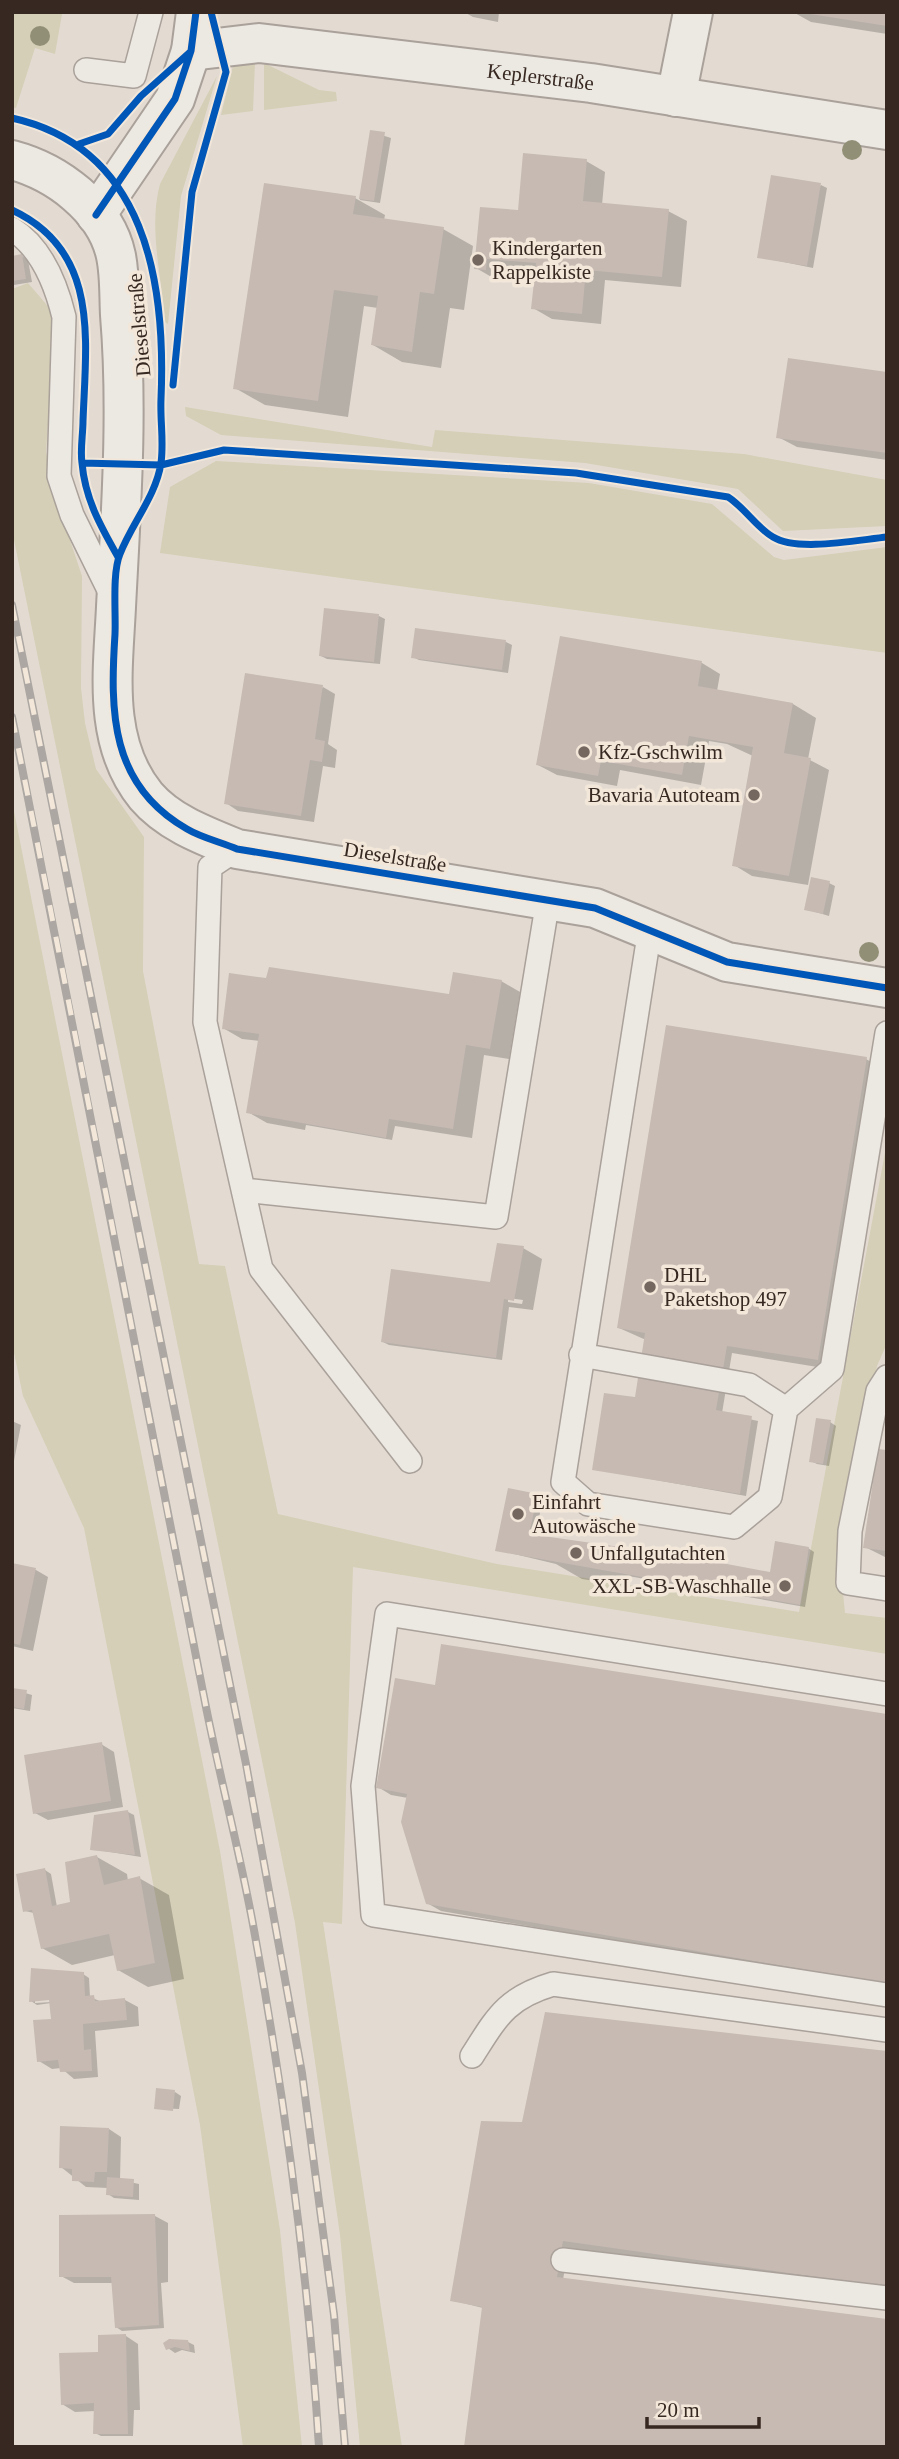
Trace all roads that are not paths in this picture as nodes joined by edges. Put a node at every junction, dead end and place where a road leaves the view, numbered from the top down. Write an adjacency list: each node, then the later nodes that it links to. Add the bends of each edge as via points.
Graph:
1 (150, 12): 5 (lane, via 134,75)
2 (196, 12): 4 (street)
3 (693, 12): 6 (street)
4 (191, 51): 6 (street, Keplerstraße, via 259,43); 9 (street, via 175,99)
5 (86, 71)
6 (676, 97): 7 (street, Keplerstraße)
7 (887, 130)
8 (12, 160): 9 (street, Dieselstraße, via 63,180)
9 (96, 215): 11 (street, Dieselstraße, via 116,255 124,361)
10 (12, 229): 11 (lane, via 29,240 60,300 64,317 60,476 72,514)
11 (116, 606): 12 (street, Dieselstraße, via 111,697 122,755 146,796 187,829)
12 (237, 849): 13 (street, Dieselstraße); 17 (lane, via 210,867 205,1022)
13 (548, 900): 14 (street, Dieselstraße, via 595,908); 17 (lane, via 496,1217)
14 (650, 929): 15 (street, Dieselstraße, via 727,962); 18 (lane)
15 (887, 988)
16 (887, 1032): 20 (lane, via 832,1368)
17 (243, 1190): 21 (lane, via 261,1269)
18 (581, 1355): 20 (lane, via 748,1385); 20 (lane, via 563,1482 588,1504 734,1527 770,1497)
19 (887, 1377): 22 (lane, via 878,1391 850,1531 848,1583)
20 (786, 1409)
21 (410, 1461)
22 (887, 1589)
23 (887, 1694): 24 (lane, via 387,1614 363,1786 373,1915)
24 (887, 1995)
25 (887, 2029): 26 (lane, via 553,1984 530,1991 499,2013)
26 (472, 2056)
27 (563, 2260): 28 (lane)
28 (887, 2298)

